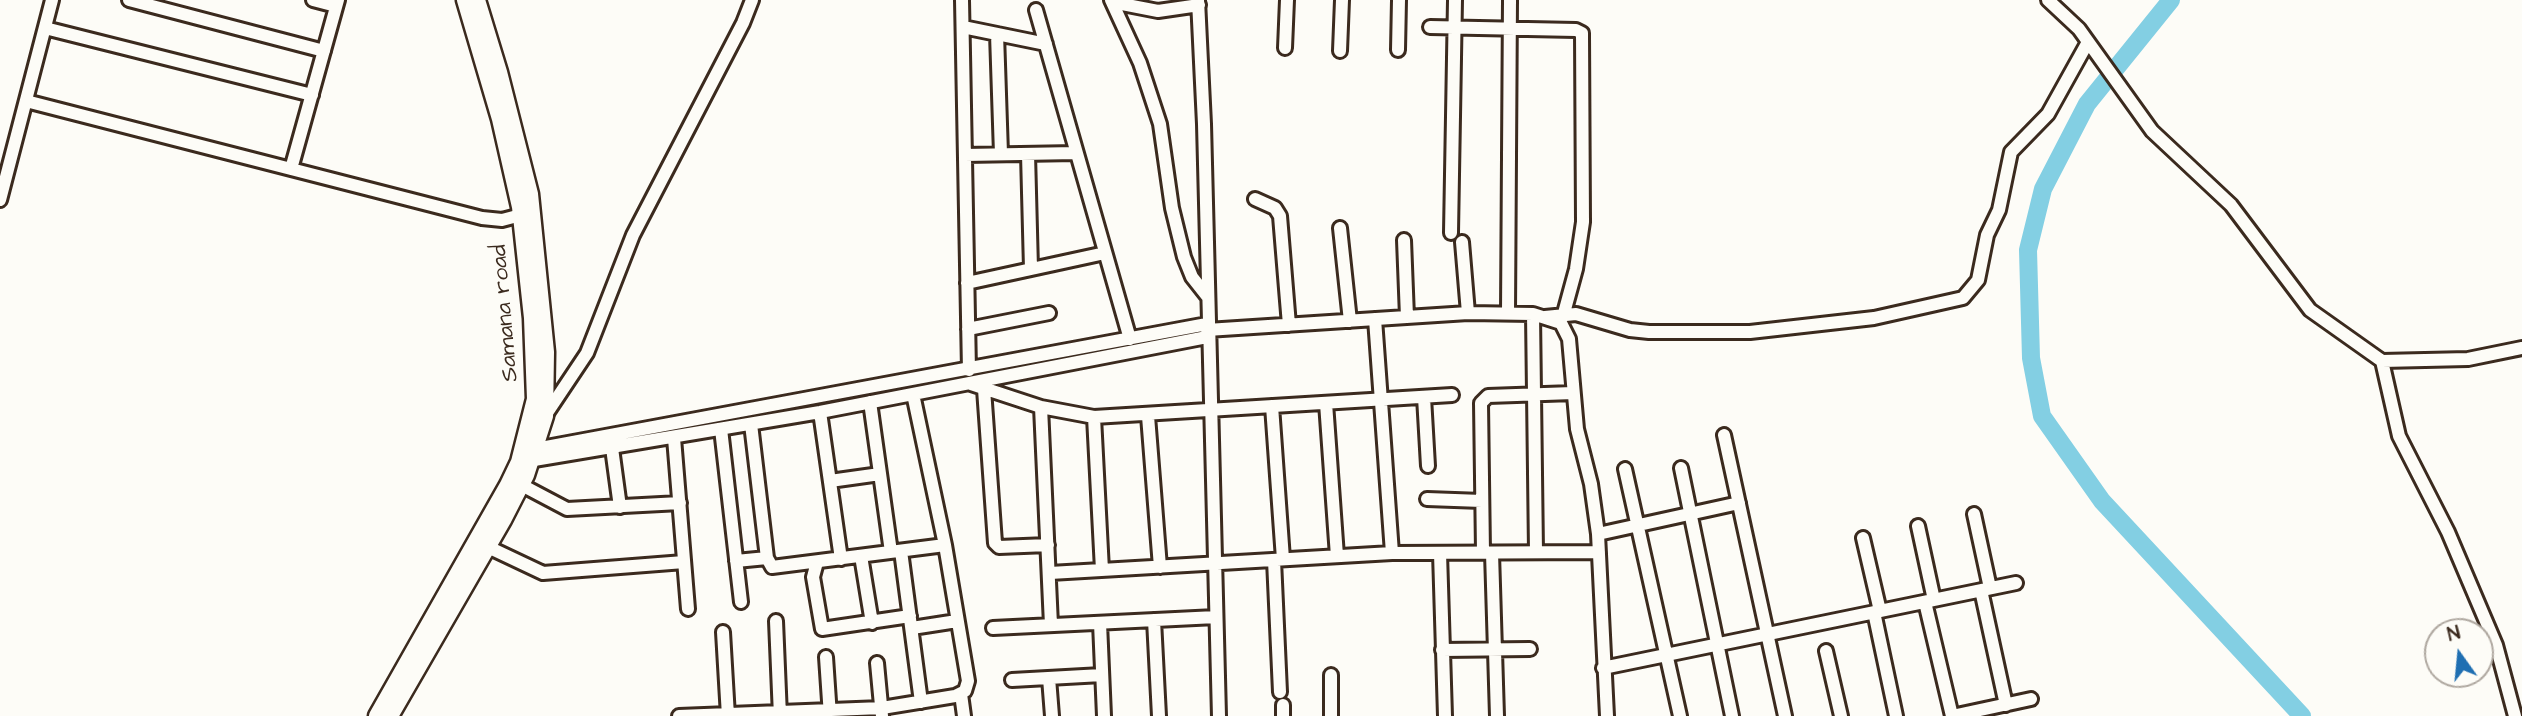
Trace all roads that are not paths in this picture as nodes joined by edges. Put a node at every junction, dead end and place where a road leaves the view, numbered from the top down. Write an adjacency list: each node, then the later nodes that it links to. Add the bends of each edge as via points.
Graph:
1 (52, 0): 21 (street)
2 (129, 0): 28 (street)
3 (313, 0): 16 (street)
4 (466, 0): 39 (main road, Samana road)
5 (477, 0): 77 (main road, Samana road, via 530,194 546,352)
6 (752, 0): 77 (street, via 632,235 587,353)
7 (962, 0): 18 (street)
8 (1287, 0): 26 (street)
9 (1342, 0): 29 (street)
10 (1399, 0): 27 (street)
11 (1455, 0): 20 (street)
12 (1510, 0): 22 (street)
13 (2048, 0): 25 (street)
14 (1112, 1): 15 (street, via 1158,11); 47 (street, via 1140,63 1160,124 1184,257)
15 (1198, 2): 47 (street)
16 (337, 3): 28 (street)
17 (1036, 9): 24 (street)
18 (963, 27): 23 (street); 35 (street)
19 (1430, 27): 20 (street)
20 (1455, 27): 22 (street); 41 (street)
21 (45, 28): 30 (street); 31 (street)
22 (1509, 28): 50 (street); 51 (street, via 1576,30 1583,37 1583,222)
23 (997, 34): 24 (street); 33 (street)
24 (1046, 44): 32 (street)
25 (2091, 46): 51 (street, via 2048,114 2011,152 1978,280 1963,298 1874,318 1750,332 1649,332); 61 (street, via 2152,131 2231,205 2310,310)
26 (1285, 48)
27 (1398, 50)
28 (324, 51): 30 (street)
29 (1340, 51)
30 (312, 94): 36 (street)
31 (26, 101): 36 (street); 38 (street)
32 (1076, 153): 34 (street); 44 (street)
33 (1001, 154): 34 (street); 35 (street)
34 (1028, 154): 45 (street)
35 (965, 155): 46 (street)
36 (291, 169): 39 (street, via 493,220)
37 (1255, 199): 56 (street, via 1275,208 1280,216)
38 (0, 200)
39 (521, 215): 85 (main road, Samana road, via 536,378)
40 (1340, 228): 55 (street)
41 (1451, 233)
42 (1404, 240): 53 (street)
43 (1462, 242): 49 (street)
44 (1105, 253): 45 (street); 59 (street)
45 (1031, 269): 46 (street)
46 (967, 283): 57 (street)
47 (1207, 296): 58 (street)
48 (1049, 313): 57 (street)
49 (1468, 313): 50 (street); 53 (street)
50 (1508, 313): 52 (street)
51 (1570, 314): 52 (street)
52 (1539, 316): 65 (street, via 1561,323 1567,332); 67 (street)
53 (1408, 317): 54 (street)
54 (1375, 319): 55 (street); 70 (street)
55 (1350, 321): 56 (street)
56 (1289, 325): 58 (street)
57 (968, 329): 62 (street)
58 (1207, 331): 59 (street); 63 (street); 75 (street)
59 (1130, 339): 62 (street)
60 (2522, 348): 61 (street, via 2468,359)
61 (2382, 361): 181 (street, via 2399,436 2448,532 2496,645)
62 (969, 370): 85 (street)
63 (968, 383): 64 (street); 66 (street)
64 (984, 389): 73 (street); 104 (street, via 995,543 999,547)
65 (1573, 393): 67 (street); 101 (street)
66 (913, 394): 71 (street); 103 (street)
67 (1535, 394): 93 (street, via 1488,396 1481,403); 108 (street)
68 (1452, 395): 69 (street)
69 (1424, 397): 70 (street); 86 (street)
70 (1382, 400): 72 (street); 110 (street)
71 (870, 402): 76 (street); 89 (street)
72 (1326, 403): 74 (street); 113 (street)
73 (1041, 407): 79 (street); 104 (street)
74 (1272, 407): 75 (street); 116 (street)
75 (1209, 410): 78 (street); 120 (street)
76 (820, 412): 80 (street); 90 (street)
77 (545, 416): 85 (main road, Samana road)
78 (1148, 416): 79 (street); 121 (street)
79 (1094, 417): 122 (street)
80 (751, 424): 81 (street); 114 (street)
81 (721, 429): 83 (street); 117 (street)
82 (1724, 435): 95 (street)
83 (674, 438): 84 (street); 94 (street)
84 (612, 448): 85 (street); 96 (street)
85 (527, 456): 91 (main road, Samana road)
86 (1428, 466)
87 (1681, 468): 97 (street)
88 (1625, 469): 99 (street)
89 (880, 474): 90 (street); 106 (street)
90 (830, 481): 115 (street)
91 (516, 482): 96 (street, via 567,509); 105 (main road, Samana road); 163 (main road, Samana road)
92 (1427, 499): 93 (street)
93 (1482, 500): 107 (street)
94 (680, 502): 96 (street); 118 (street)
95 (1739, 503): 97 (street); 140 (street)
96 (620, 507)
97 (1690, 514): 99 (street); 141 (street)
98 (1974, 514): 125 (street)
99 (1637, 526): 101 (street); 146 (street)
100 (1918, 526): 126 (street)
101 (1598, 534): 109 (street)
102 (1863, 538): 129 (street)
103 (945, 545): 106 (street); 133 (street)
104 (1048, 545): 123 (street)
105 (488, 548): 118 (street, via 543,573); 164 (main road, Samana road)
106 (896, 552): 112 (street); 134 (street)
107 (1488, 552): 108 (street); 111 (street); 142 (street)
108 (1536, 552): 109 (street)
109 (1599, 552): 149 (street)
110 (1392, 553): 111 (street); 113 (street)
111 (1440, 553): 144 (street)
112 (862, 556): 115 (street); 135 (street)
113 (1337, 556): 116 (street)
114 (767, 558): 117 (street); 119 (street, via 775,568)
115 (841, 559): 119 (street)
116 (1279, 560): 120 (street); 157 (street)
117 (736, 561): 127 (street)
118 (684, 562): 128 (street)
119 (817, 562): 135 (street, via 813,577 820,627)
120 (1214, 564): 121 (street); 130 (street)
121 (1160, 567): 122 (street)
122 (1102, 570): 123 (street)
123 (1049, 573): 137 (street)
124 (2016, 583): 125 (street)
125 (1985, 589): 126 (street); 158 (street)
126 (1930, 601): 129 (street); 180 (street)
127 (741, 603)
128 (688, 609)
129 (1877, 612): 140 (street); 179 (street)
130 (1216, 617): 131 (street); 170 (street)
131 (1154, 620): 136 (street); 169 (street)
132 (776, 621): 161 (street)
133 (957, 621): 134 (street); 154 (street, via 968,681)
134 (911, 622): 135 (street); 156 (street)
135 (872, 623)
136 (1100, 623): 137 (street); 151 (street)
137 (1051, 625): 138 (street)
138 (993, 628)
139 (723, 632): 162 (street)
140 (1767, 634): 141 (street); 177 (street)
141 (1717, 645): 146 (street); 176 (street)
142 (1495, 649): 143 (street); 144 (street); 173 (street)
143 (1530, 649)
144 (1442, 650): 172 (street)
145 (1826, 652): 178 (street)
146 (1667, 655): 149 (street); 175 (street)
147 (826, 657): 160 (street)
148 (877, 663): 159 (street)
149 (1603, 668): 174 (street)
150 (1331, 675): 171 (street)
151 (1102, 676): 152 (street); 168 (street)
152 (1049, 678): 153 (street); 167 (street)
153 (1012, 680)
154 (961, 695): 156 (street); 166 (street)
155 (2031, 699): 158 (street)
156 (921, 702): 159 (street)
157 (1282, 704)
158 (2006, 705): 180 (street)
159 (882, 712): 160 (street)
160 (829, 713): 161 (street)
161 (780, 714): 162 (street)
162 (728, 715): 165 (street)
163 (377, 716)
164 (390, 716)
165 (680, 716)
166 (964, 716)
167 (1052, 716)
168 (1104, 716)
169 (1159, 716)
170 (1219, 716)
171 (1331, 716)
172 (1444, 716)
173 (1496, 716)
174 (1607, 716)
175 (1680, 716)
176 (1732, 716)
177 (1785, 716)
178 (1841, 716)
179 (1896, 716)
180 (1952, 716)
181 (2515, 716)

